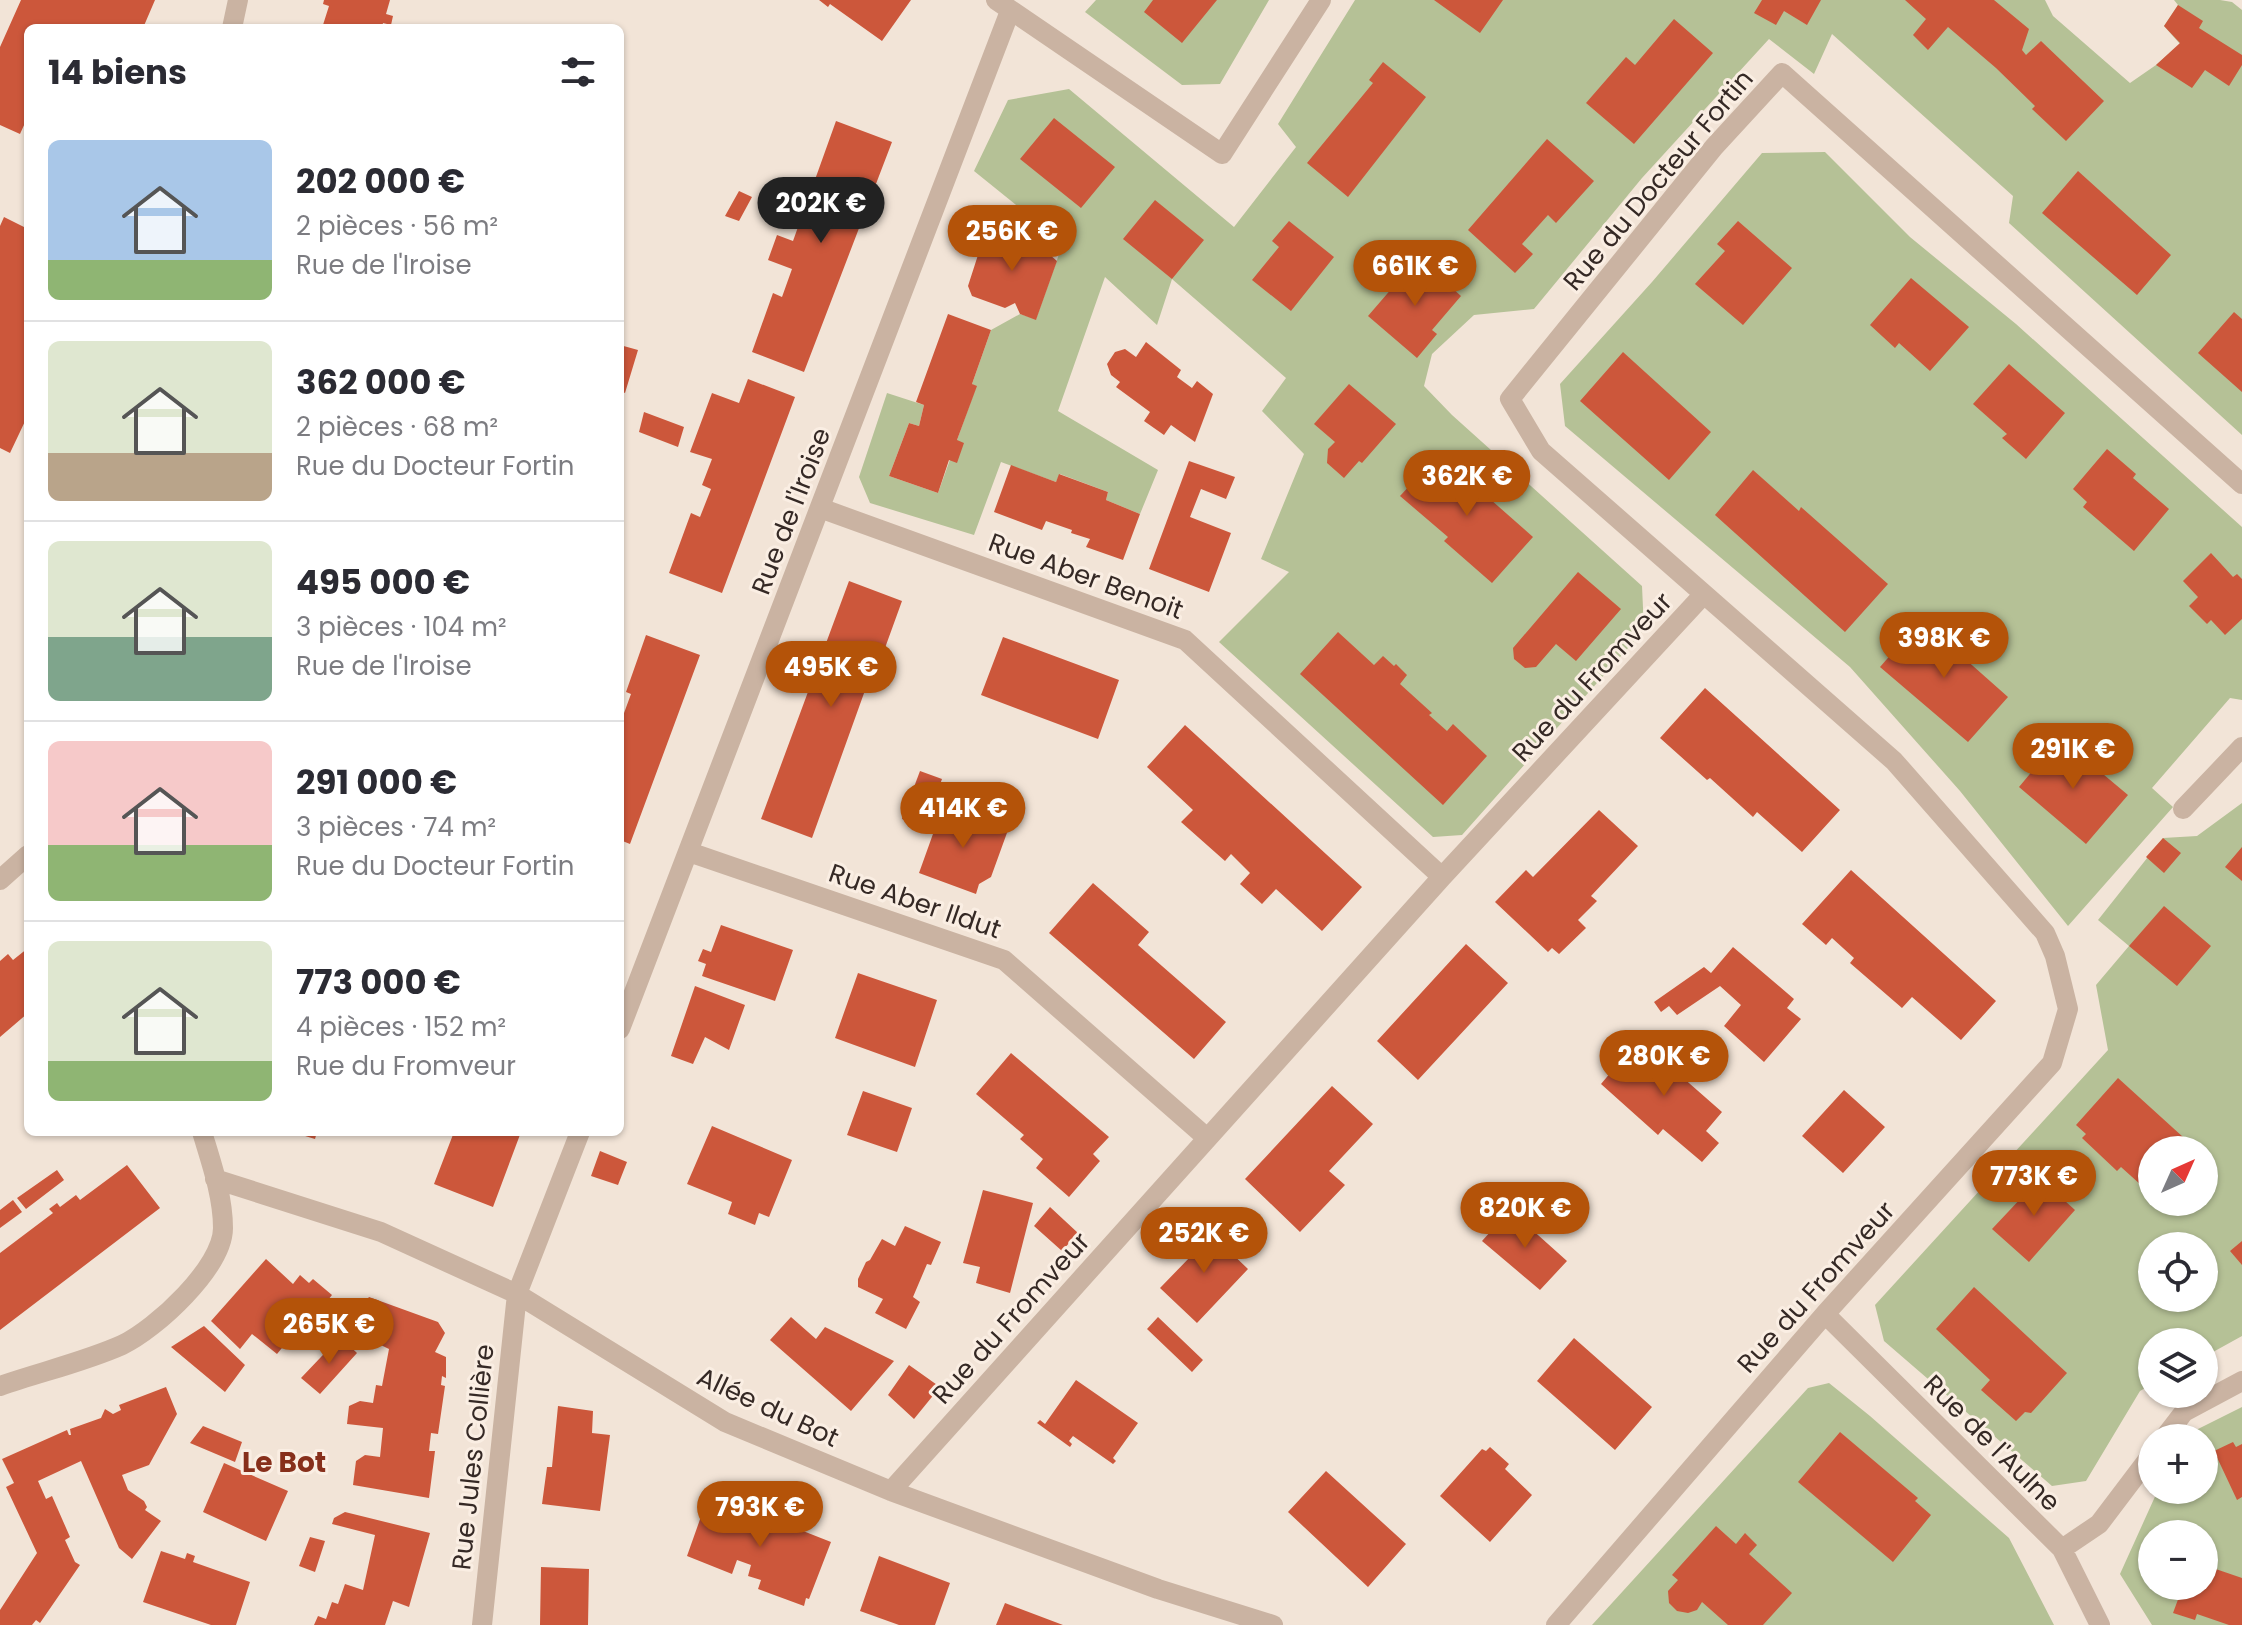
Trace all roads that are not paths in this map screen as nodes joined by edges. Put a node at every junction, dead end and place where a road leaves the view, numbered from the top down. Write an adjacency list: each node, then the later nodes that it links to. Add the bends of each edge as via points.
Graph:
1 (238, 0): 4 (street)
2 (1321, 0): 3 (street, via 1222,154)
3 (1003, 6): 6 (street, Rue de l'Iroise)
4 (233, 24)
5 (2242, 484): 7 (street, Rue du Docteur Fortin, via 1782,73 1714,147 1510,399 1541,451)
6 (820, 508): 10 (street, Rue de l'Iroise); 12 (street, Rue Aber Benoit, via 1185,640)
7 (1704, 594): 12 (street, Rue du Fromveur); 20 (street, Rue du Fromveur, via 1894,761 2045,933 2068,1009 2052,1063)
8 (2242, 747): 9 (street)
9 (2183, 809)
10 (689, 852): 14 (street, Rue de l'Iroise); 17 (street, Rue Aber Ildut, via 1004,960)
11 (24, 859): 13 (street)
12 (1442, 877): 17 (street, Rue du Fromveur)
13 (0, 880)
14 (624, 1019)
15 (203, 1136): 18 (street)
16 (578, 1136): 19 (street)
17 (1207, 1138): 25 (street, Rue du Fromveur)
18 (215, 1179): 19 (street, Allée du Bot, via 381,1232); 22 (street, via 223,1230 209,1268 170,1311 124,1344)
19 (517, 1294): 25 (street, Allée du Bot, via 725,1422); 27 (street, Rue Jules Collière)
20 (1825, 1314): 26 (street, Rue de l'Aulne); 29 (street, Rue du Fromveur)
21 (2242, 1381): 23 (street, via 2184,1412)
22 (0, 1386)
23 (2175, 1424)
24 (2138, 1472): 26 (street, via 2099,1524)
25 (891, 1491): 28 (street, Allée du Bot, via 1158,1589)
26 (2062, 1549): 30 (street, Rue de l'Aulne)
27 (482, 1625)
28 (1273, 1625)
29 (1556, 1625)
30 (2100, 1625)

